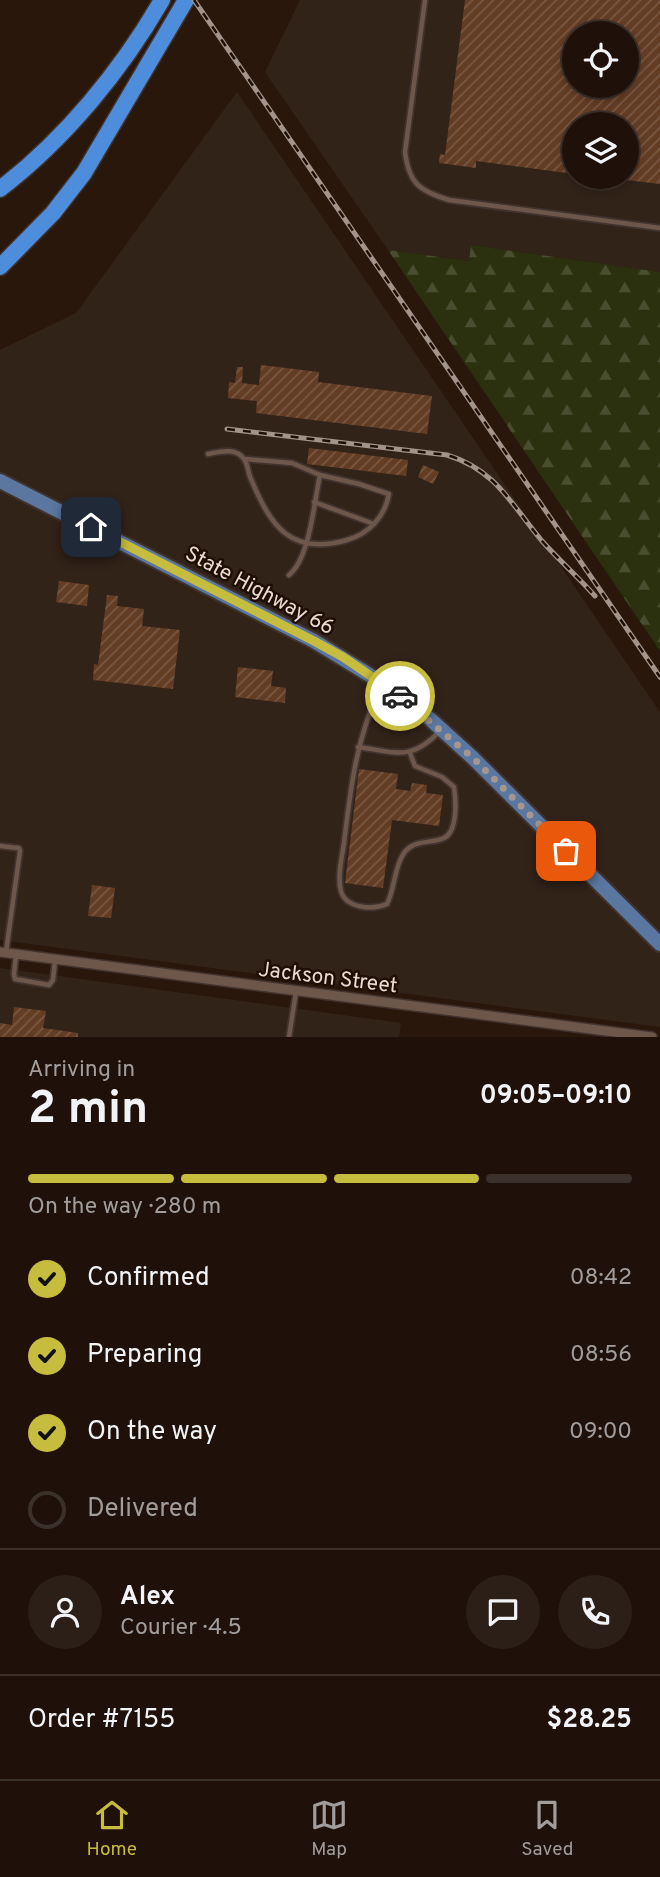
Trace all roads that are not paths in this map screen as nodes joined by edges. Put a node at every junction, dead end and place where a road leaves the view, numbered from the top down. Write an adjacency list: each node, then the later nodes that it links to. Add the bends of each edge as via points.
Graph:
1 (162, 0): 4 (highway, via 142,35 99,90 58,136)
2 (186, 0): 6 (highway, via 84,173 37,231)
3 (425, 0): 5 (lane, via 405,152 407,171 416,183 429,194 449,200)
4 (0, 188)
5 (660, 228)
6 (0, 267)
7 (208, 454): 8 (lane, via 228,451)
8 (245, 459): 9 (lane, via 292,463); 13 (lane, via 269,516 290,538)
9 (320, 475): 11 (lane); 12 (lane, via 389,494 387,507)
10 (0, 481): 15 (main road, State Highway 66, via 314,641)
11 (314, 502): 12 (lane); 13 (lane)
12 (374, 524): 13 (lane, via 356,538)
13 (305, 544): 14 (lane)
14 (289, 575)
15 (382, 682): 16 (main road, State Highway 66); 17 (lane)
16 (441, 729): 18 (lane); 20 (main road, State Highway 66)
17 (358, 747): 18 (lane); 18 (lane, via 340,889 349,902 370,908 387,904 405,851 445,838 453,822 454,787 415,766)
18 (410, 753)
19 (0, 846): 21 (lane, via 20,851)
20 (660, 944)
21 (8, 953): 22 (street, Jackson Street); 22 (lane, via 20,982 48,985 53,980)
22 (55, 959): 23 (street, Jackson Street)
23 (296, 991): 24 (lane); 25 (street, Jackson Street)
24 (289, 1037)
25 (652, 1037)

